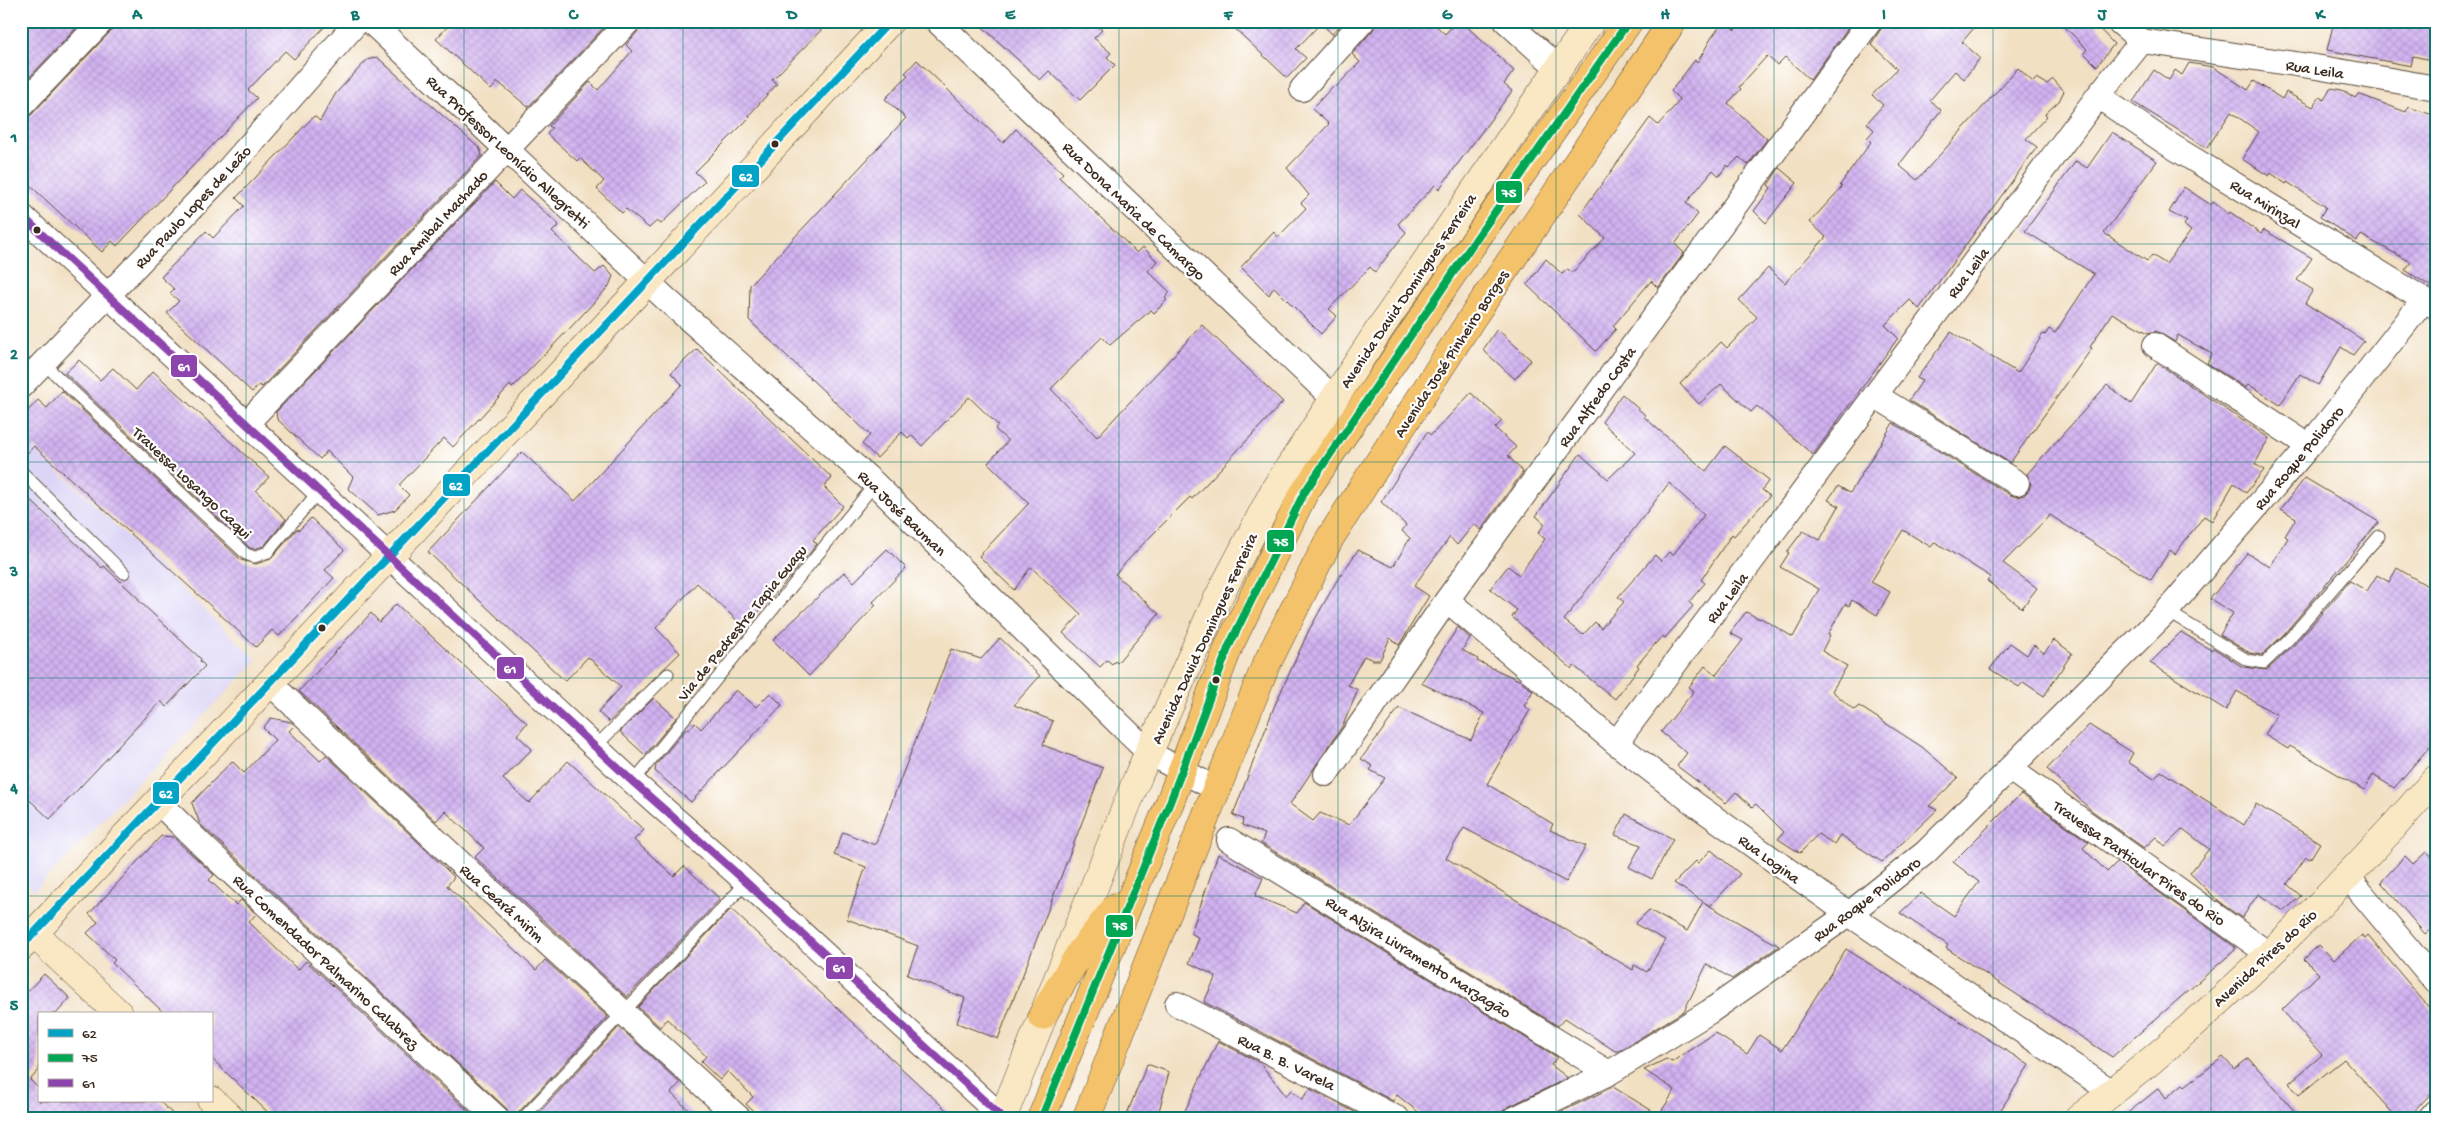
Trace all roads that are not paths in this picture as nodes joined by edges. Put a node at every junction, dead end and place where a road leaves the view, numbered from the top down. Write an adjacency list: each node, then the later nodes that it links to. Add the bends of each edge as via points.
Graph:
1 (102, 21): 19 (street)
2 (358, 21): 23 (street, Rua Paulo Lopes de Leão, via 226,172)
3 (370, 21): 20 (street, Rua Professor Leonídio Allegretti)
4 (629, 21): 20 (street, Rua Amibal Machado)
5 (890, 21): 22 (main road)
6 (936, 21): 29 (street, Rua Dona Maria de Camargo)
7 (1363, 21): 17 (street)
8 (1506, 21): 15 (street)
9 (1591, 21): 15 (main road, Avenida David Domingues Ferreira)
10 (1629, 21): 47 (main road, via 1304,493 1229,646)
11 (1673, 21): 51 (main road, Avenida José Pinheiro Borges, via 1472,318 1330,538 1265,667)
12 (1870, 21): 39 (street, Rua Alfredo Costa)
13 (2118, 21): 14 (street)
14 (2142, 41): 16 (street, Rua Leila); 18 (street, Rua Leila)
15 (1558, 68): 29 (main road, Avenida David Domingues Ferreira)
16 (2436, 88)
17 (1302, 89)
18 (2098, 96): 24 (street, Rua Mirinzal, via 2165,142); 28 (street, Rua Leila)
19 (21, 106)
20 (507, 148): 22 (street, Rua Professor Leonídio Allegretti); 30 (street, Rua Amibal Machado)
21 (21, 215): 23 (street)
22 (648, 282): 34 (street, Rua José Bauman); 37 (main road)
23 (108, 295): 26 (street, Rua Paulo Lopes de Leão); 30 (street)
24 (2430, 304): 31 (street, Rua Roque Polidoro)
25 (2155, 345): 31 (street)
26 (43, 364): 27 (street, Rua Paulo Lopes de Leão); 35 (lane, Travessa Losango Caqui, via 246,554 254,557 268,552)
27 (21, 386)
28 (1876, 396): 33 (street); 43 (street, Rua Leila)
29 (1334, 399): 45 (main road, Avenida David Domingues Ferreira, via 1275,489 1217,600)
30 (247, 423): 35 (street)
31 (2309, 446): 40 (street, Rua Roque Polidoro)
32 (21, 471): 38 (lane)
33 (2017, 482)
34 (875, 484): 45 (street, Rua José Bauman); 50 (lane, Via de Pedrestre Tapia Guaçu)
35 (319, 491): 37 (street)
36 (2379, 536): 40 (lane, via 2288,640 2264,662 2246,660)
37 (388, 556): 42 (main road); 44 (street)
38 (124, 573)
39 (1447, 600): 43 (street, Rua Logina); 48 (street, Rua Alfredo Costa)
40 (2167, 611): 46 (street, Rua Roque Polidoro)
41 (668, 674): 44 (lane)
42 (268, 682): 52 (main road); 63 (street, Rua Ceará Mirim)
43 (1616, 743): 57 (street, Rua Logina)
44 (595, 747): 50 (street)
45 (1149, 753): 47 (street); 64 (main road, Avenida David Domingues Ferreira)
46 (2010, 769): 57 (street, Rua Roque Polidoro, via 1926,852); 59 (street, Travessa Particular Pires do Rio)
47 (1181, 772): 51 (street); 55 (main road)
48 (1326, 774)
49 (2436, 779): 54 (main road, Avenida Pires do Rio)
50 (633, 782): 56 (street)
51 (1216, 789): 75 (main road, Avenida José Pinheiro Borges)
52 (157, 801): 58 (main road); 71 (street, Rua Comendador Palmarino Calabrez)
53 (1229, 840): 65 (street, Rua Alzira Livramento Marzagão)
54 (2348, 877): 59 (main road, Avenida Pires do Rio); 60 (street)
55 (1137, 880): 64 (main road, via 1080,953); 74 (main road)
56 (746, 883): 63 (lane); 69 (street)
57 (1849, 914): 65 (street, Rua Roque Polidoro, via 1709,1012); 66 (street, Rua Logina)
58 (24, 933): 62 (main road)
59 (2270, 955): 66 (main road, Avenida Pires do Rio)
60 (2436, 982)
61 (1177, 1004): 76 (street, Rua B. B. Varela)
62 (117, 1012)
63 (624, 1012): 72 (lane); 73 (street, Rua Ceará Mirim)
64 (1042, 1016): 69 (main road, Avenida David Domingues Ferreira)
65 (1609, 1073): 77 (street, Rua Roque Polidoro)
66 (2112, 1092): 78 (main road, Avenida Pires do Rio)
67 (212, 1101): 70 (main road)
68 (2436, 1112): 79 (street)
69 (1003, 1118)
70 (231, 1119)
71 (498, 1119)
72 (522, 1119)
73 (740, 1119)
74 (1041, 1119)
75 (1086, 1119)
76 (1398, 1119)
77 (1514, 1119)
78 (2078, 1119)
79 (2430, 1119)

